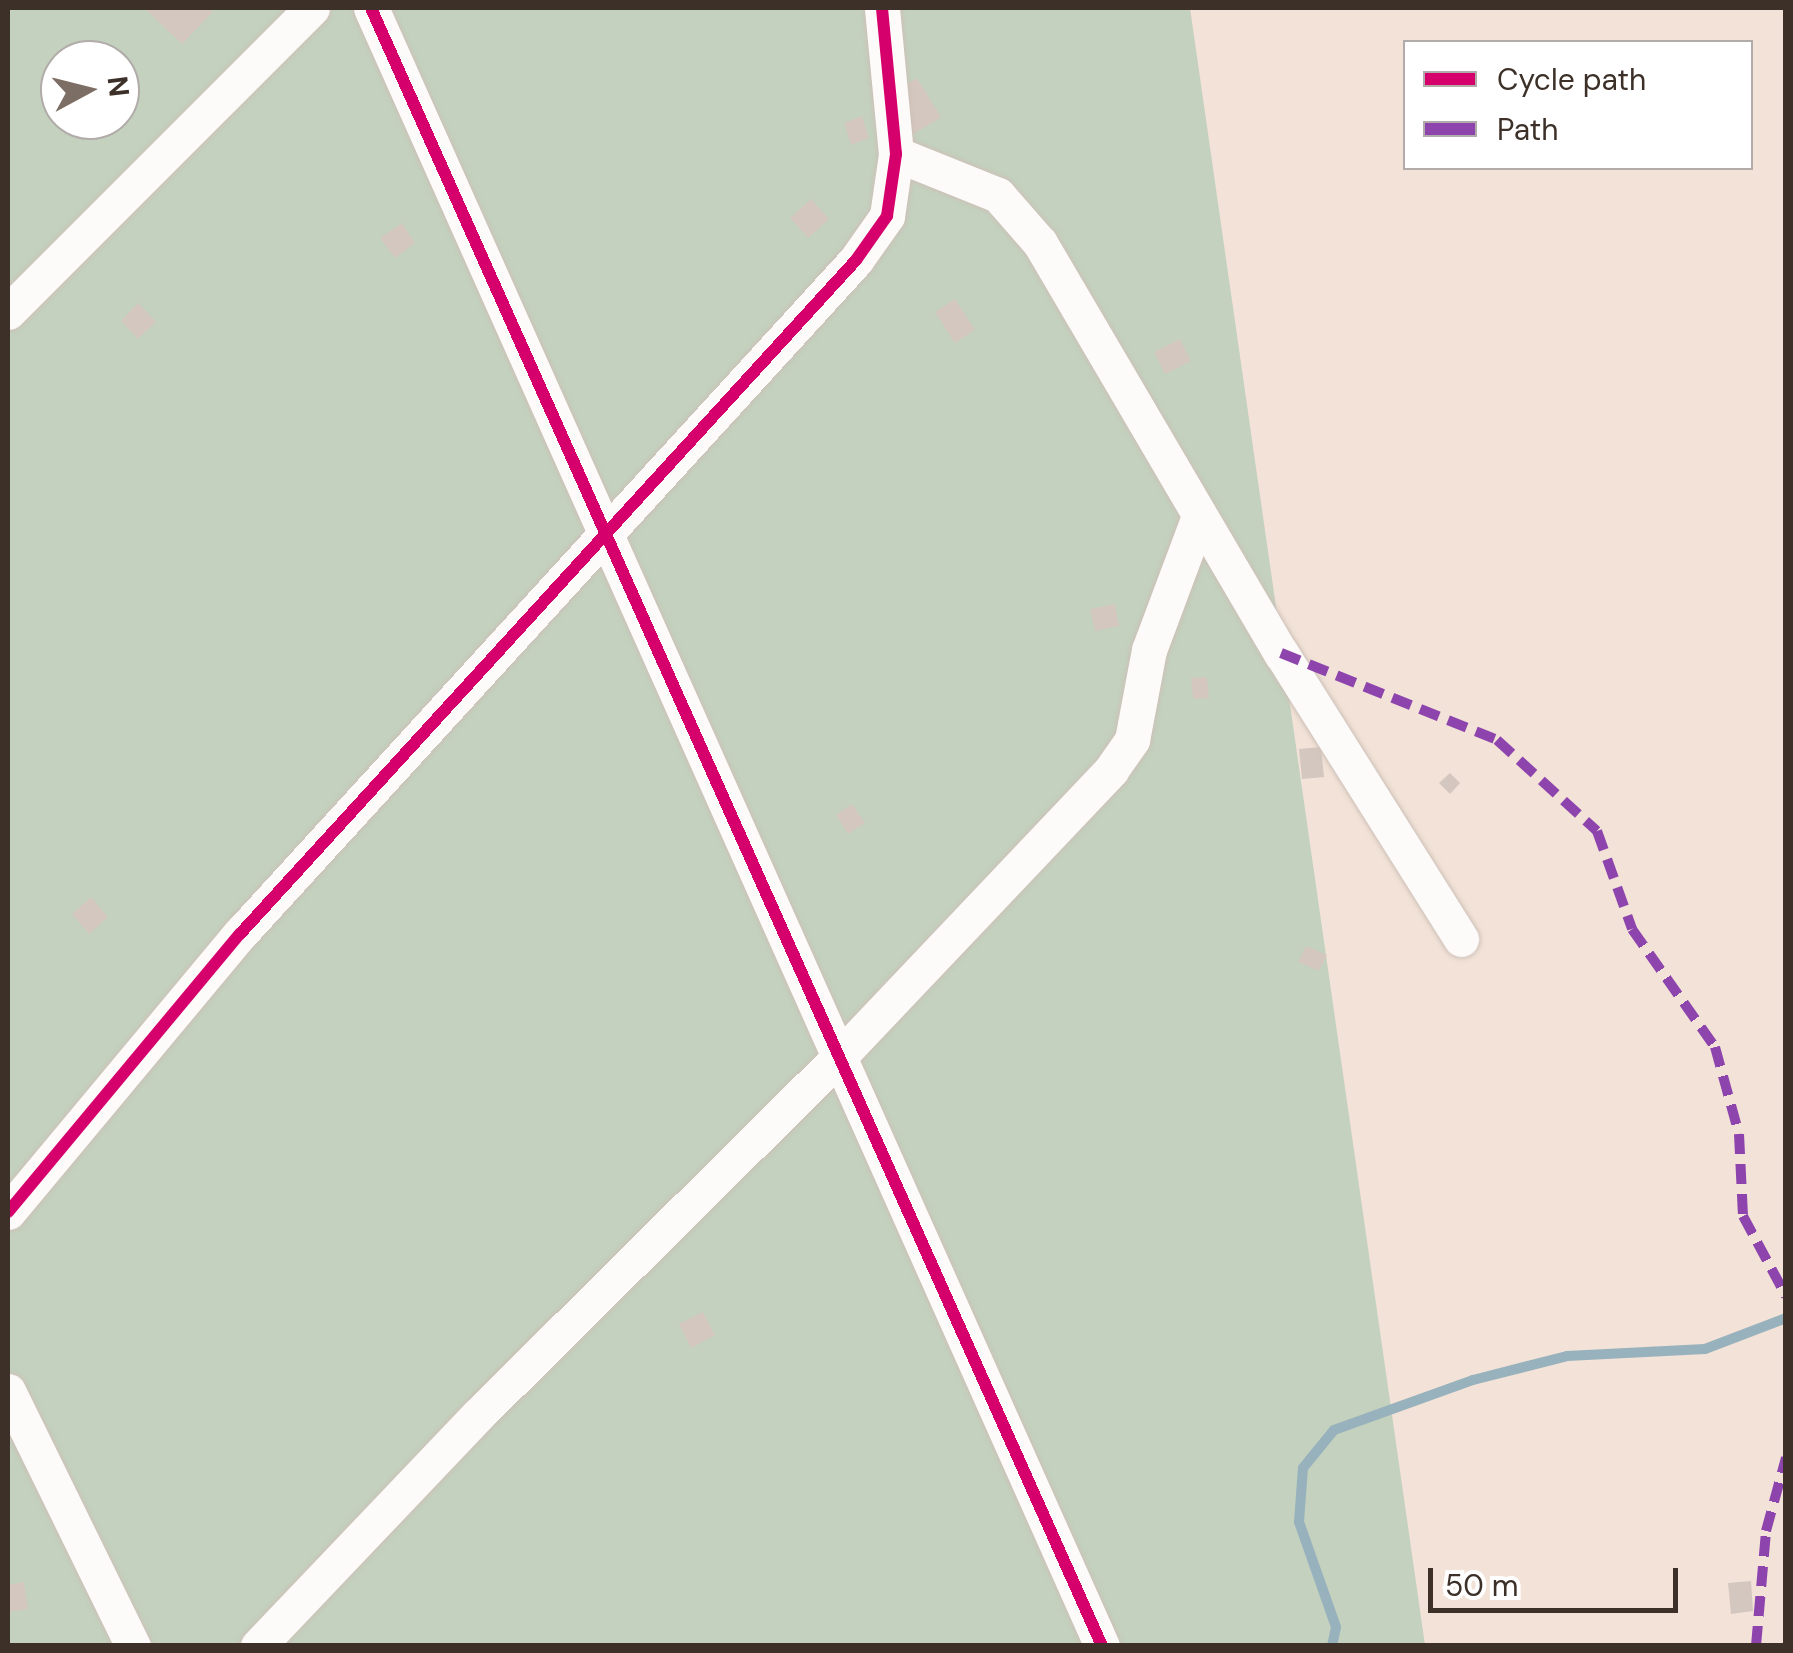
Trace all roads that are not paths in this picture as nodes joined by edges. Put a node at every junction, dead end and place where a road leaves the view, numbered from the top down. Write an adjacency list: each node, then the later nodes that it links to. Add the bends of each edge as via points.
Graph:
1 (312, 8): 5 (street)
2 (370, 8): 7 (street)
3 (882, 8): 4 (street)
4 (896, 154): 6 (street, via 998,195 1040,243); 7 (street, via 887,216 856,260)
5 (8, 312)
6 (1199, 516): 8 (street); 9 (street, via 1149,650 1132,740)
7 (604, 540): 9 (street); 10 (street, via 240,934)
8 (1461, 939)
9 (838, 1058): 13 (street, via 477,1416); 14 (street)
10 (8, 1212)
11 (8, 1390): 12 (street)
12 (133, 1646)
13 (258, 1646)
14 (1102, 1646)

